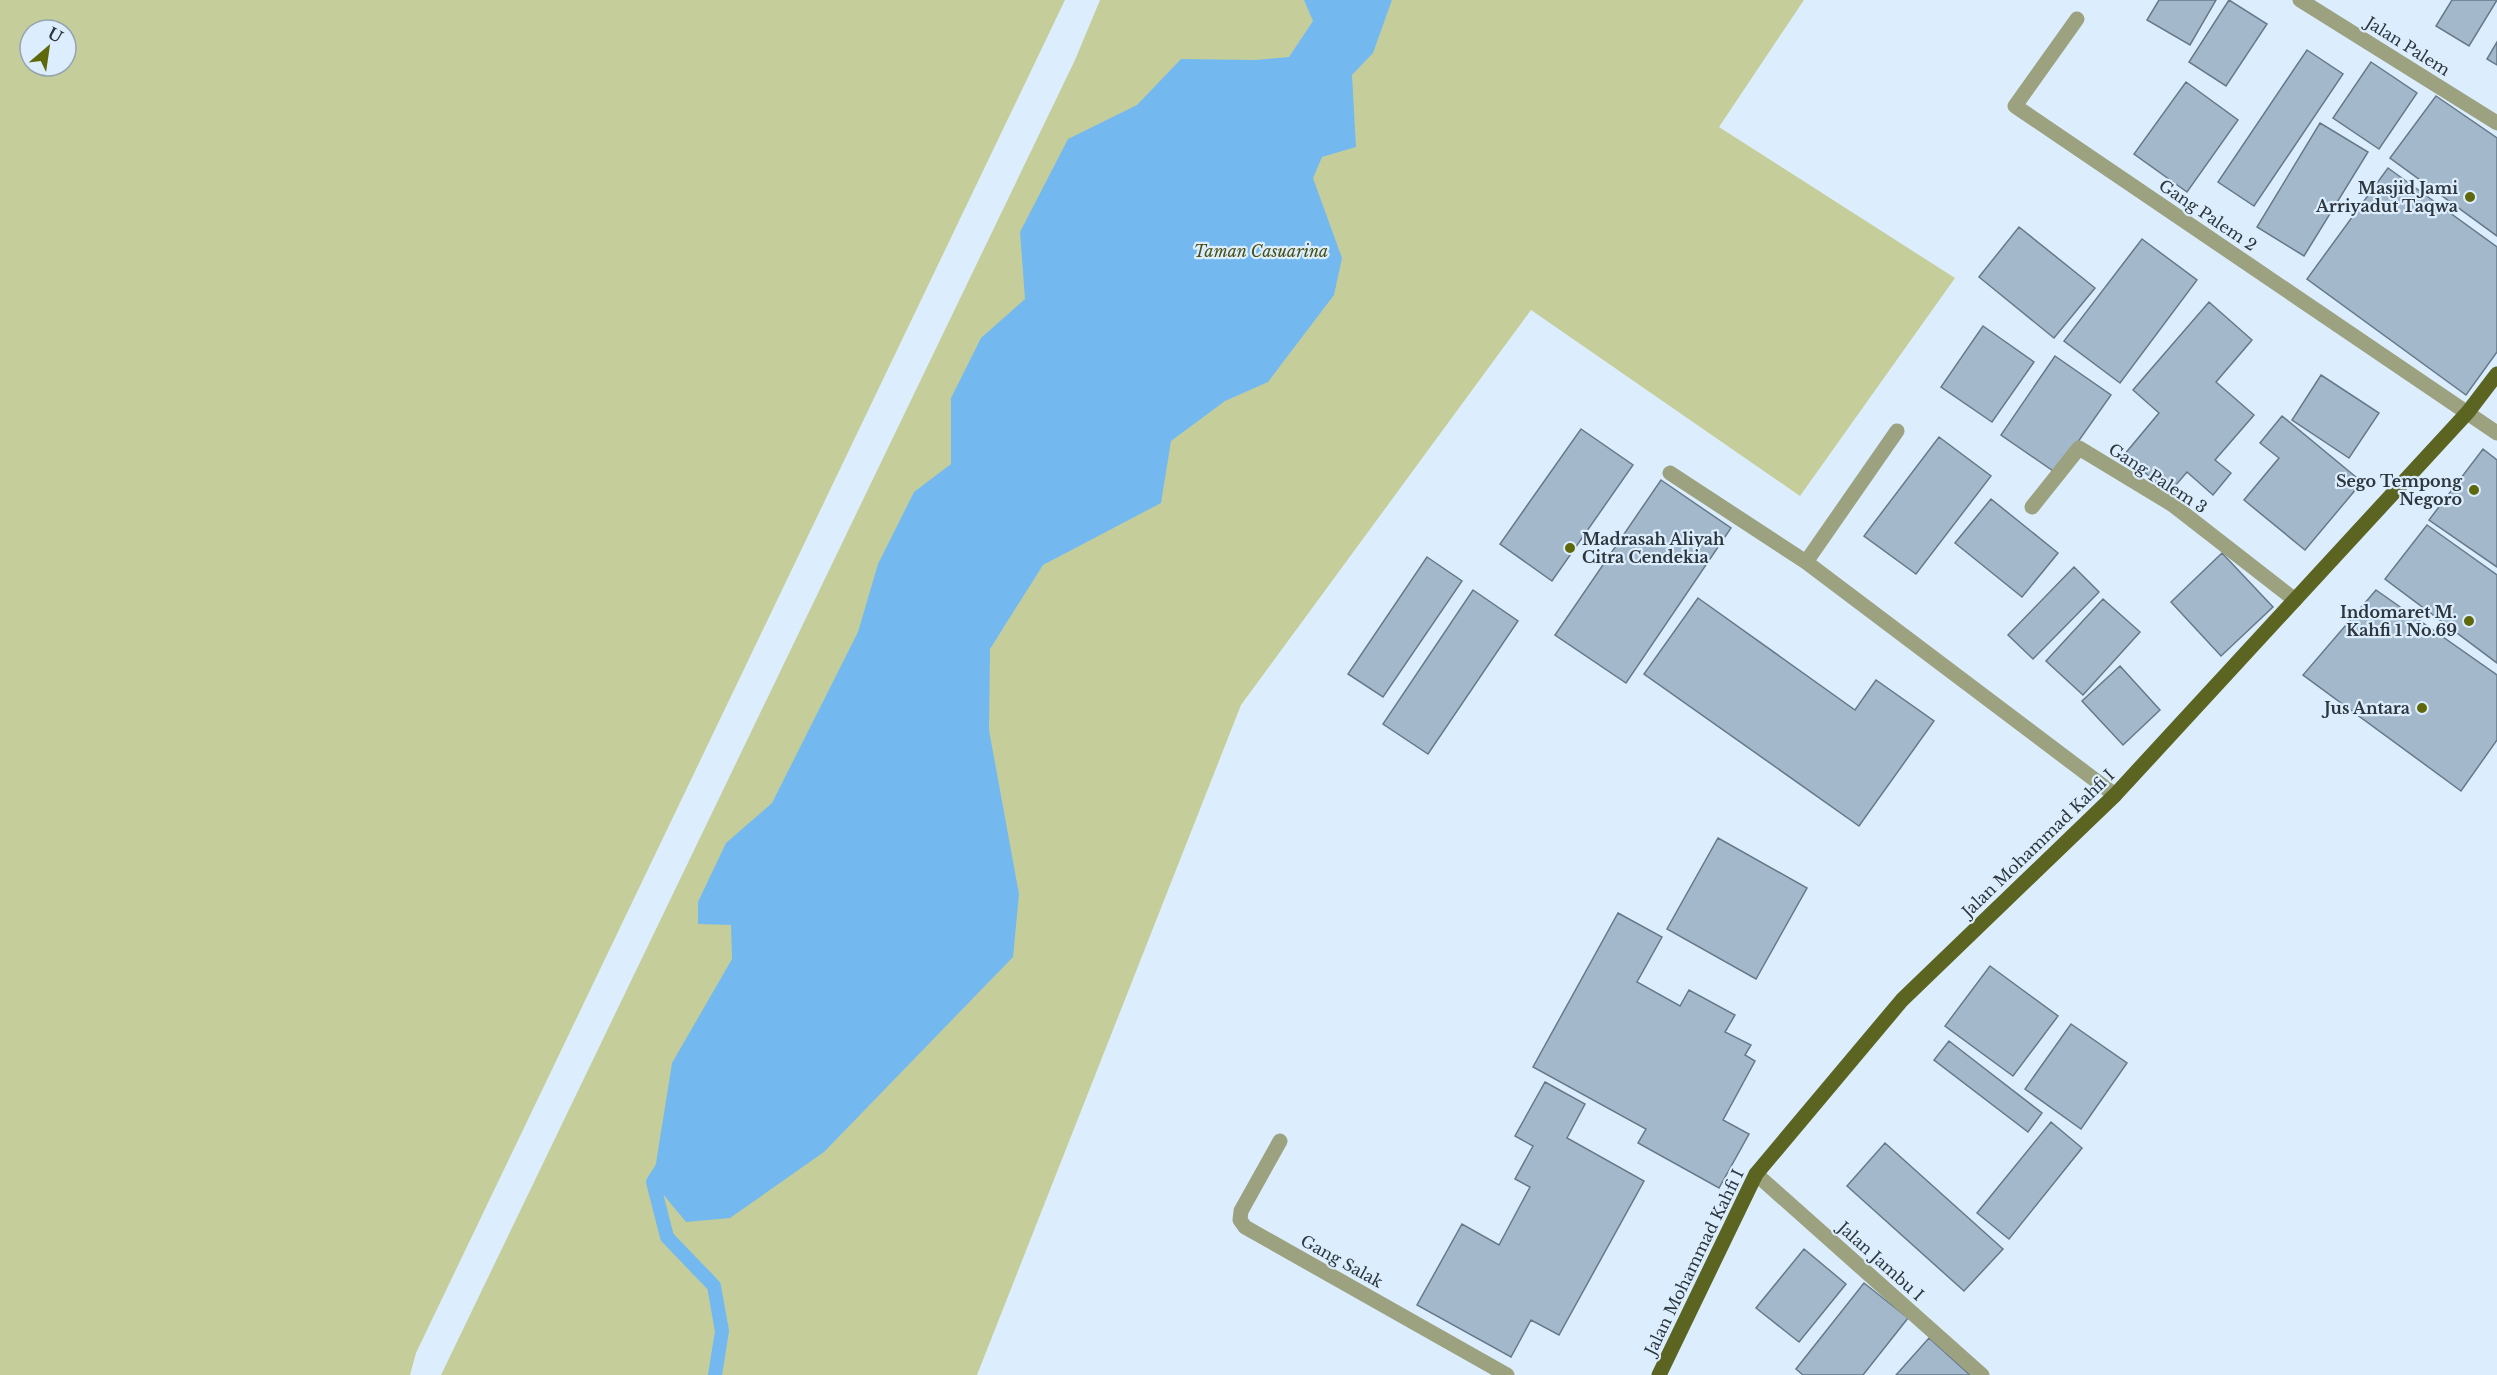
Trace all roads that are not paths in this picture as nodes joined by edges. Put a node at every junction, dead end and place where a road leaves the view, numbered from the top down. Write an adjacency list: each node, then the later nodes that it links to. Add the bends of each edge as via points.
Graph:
1 (2300, 0): 3 (street, Jalan Palem)
2 (2077, 19): 5 (street, Gang Palem 2, via 2015,106)
3 (2497, 123)
4 (2497, 374): 5 (main road, Jalan Mohammad Kahfi I)
5 (2468, 412): 7 (street); 11 (main road, Jalan Mohammad Kahfi I)
6 (1897, 431): 10 (street)
7 (2497, 433)
8 (1670, 473): 10 (street)
9 (2031, 507): 11 (street, Gang Palem 3, via 2079,448 2173,506)
10 (1806, 562): 12 (street)
11 (2295, 600): 12 (main road, Jalan Mohammad Kahfi I)
12 (2115, 795): 14 (main road, Jalan Mohammad Kahfi I, via 1902,1000)
13 (1280, 1141): 15 (street, Gang Salak, via 1241,1211 1240,1220 1245,1227)
14 (1756, 1174): 16 (main road, Jalan Mohammad Kahfi I); 17 (street, Jalan Jambu I)
15 (1507, 1375)
16 (1659, 1375)
17 (1982, 1375)

